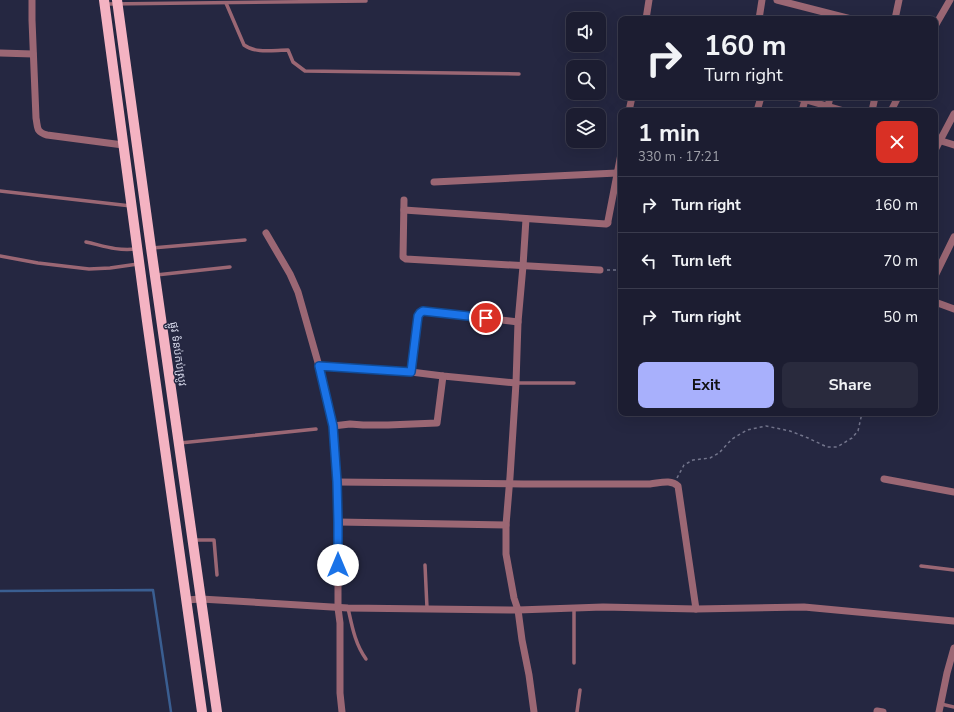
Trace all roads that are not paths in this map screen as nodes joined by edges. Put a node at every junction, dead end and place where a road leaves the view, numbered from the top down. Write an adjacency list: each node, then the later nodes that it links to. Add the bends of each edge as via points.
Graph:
1 (32, 0): 17 (street)
2 (649, 0): 11 (street)
3 (762, 0): 12 (street)
4 (777, 0): 13 (street)
5 (900, 0): 14 (street)
6 (950, 0): 15 (street)
7 (366, 1): 10 (lane)
8 (104, 2): 9 (lane); 27 (main road)
9 (117, 2): 10 (lane); 41 (main road, ផ្លូវ ទំនប់កប់ស្រូវ)
10 (226, 3): 18 (lane, via 244,45 258,51 288,50 293,62 305,71)
11 (646, 16)
12 (759, 16)
13 (839, 16)
14 (896, 16)
15 (938, 21)
16 (0, 53): 17 (street)
17 (33, 54): 27 (street, via 38,130 47,135)
18 (519, 74)
19 (806, 100): 21 (street); 22 (street)
20 (829, 100): 21 (street)
21 (828, 106): 23 (street)
22 (803, 108)
23 (834, 108)
24 (954, 114): 25 (street)
25 (938, 138)
26 (938, 140): 28 (street)
27 (123, 145): 34 (main road)
28 (954, 145)
29 (618, 170): 31 (street)
30 (618, 175): 36 (street, via 606,224)
31 (434, 182)
32 (0, 191): 34 (lane)
33 (404, 200): 35 (street)
34 (132, 206): 42 (main road)
35 (404, 210): 36 (street); 45 (street, via 403,257 406,259)
36 (526, 219): 45 (street)
37 (266, 233): 53 (street, via 298,292)
38 (954, 237): 48 (street)
39 (245, 240): 41 (lane)
40 (86, 242): 42 (lane, via 116,249)
41 (151, 248): 49 (main road, ផ្លូវ ទំនប់កប់ស្រូវ)
42 (138, 249): 44 (main road)
43 (0, 256): 44 (lane, via 89,269)
44 (140, 264): 73 (main road)
45 (523, 266): 47 (street); 52 (street)
46 (230, 267): 49 (lane)
47 (600, 270)
48 (938, 270)
49 (154, 275): 60 (main road, ផ្លូវ ទំនប់កប់ស្រូវ)
50 (938, 303): 51 (street)
51 (954, 309)
52 (518, 322): 54 (street, via 423,311 418,316); 56 (street)
53 (319, 366): 54 (street); 58 (street)
54 (411, 372): 55 (street)
55 (443, 376): 56 (street); 58 (street, via 437,423)
56 (516, 383): 57 (lane); 63 (street)
57 (574, 383)
58 (333, 426): 62 (street)
59 (316, 429): 60 (lane)
60 (179, 444): 67 (main road, ផ្លូវ ទំនប់កប់ស្រូវ)
61 (884, 479): 64 (street)
62 (337, 482): 63 (street); 65 (street)
63 (509, 484): 66 (street); 78 (street, via 675,483 678,486)
64 (954, 492)
65 (338, 522): 66 (street); 74 (street)
66 (506, 525): 79 (street, via 506,554)
67 (192, 540): 71 (lane, via 214,540); 72 (main road, ផ្លូវ ទំនប់កប់ស្រូវ)
68 (425, 565): 76 (lane)
69 (920, 566): 70 (lane)
70 (954, 570)
71 (217, 575)
72 (201, 599): 73 (street); 74 (street); 88 (main road, ផ្លូវ ទំនប់កប់ស្រូវ)
73 (186, 600): 87 (main road)
74 (338, 608): 75 (street); 89 (street)
75 (348, 608): 76 (street); 82 (lane, via 360,652)
76 (427, 608): 79 (street)
77 (574, 608): 78 (street); 79 (street); 83 (lane)
78 (696, 609): 80 (street, via 804,607)
79 (518, 610): 90 (street)
80 (954, 621)
81 (954, 648): 85 (street)
82 (366, 659)
83 (574, 663)
84 (580, 690): 91 (lane)
85 (941, 704): 86 (lane); 92 (street)
86 (954, 707)
87 (202, 712)
88 (217, 712)
89 (342, 712)
90 (534, 712)
91 (577, 712)
92 (939, 712)

